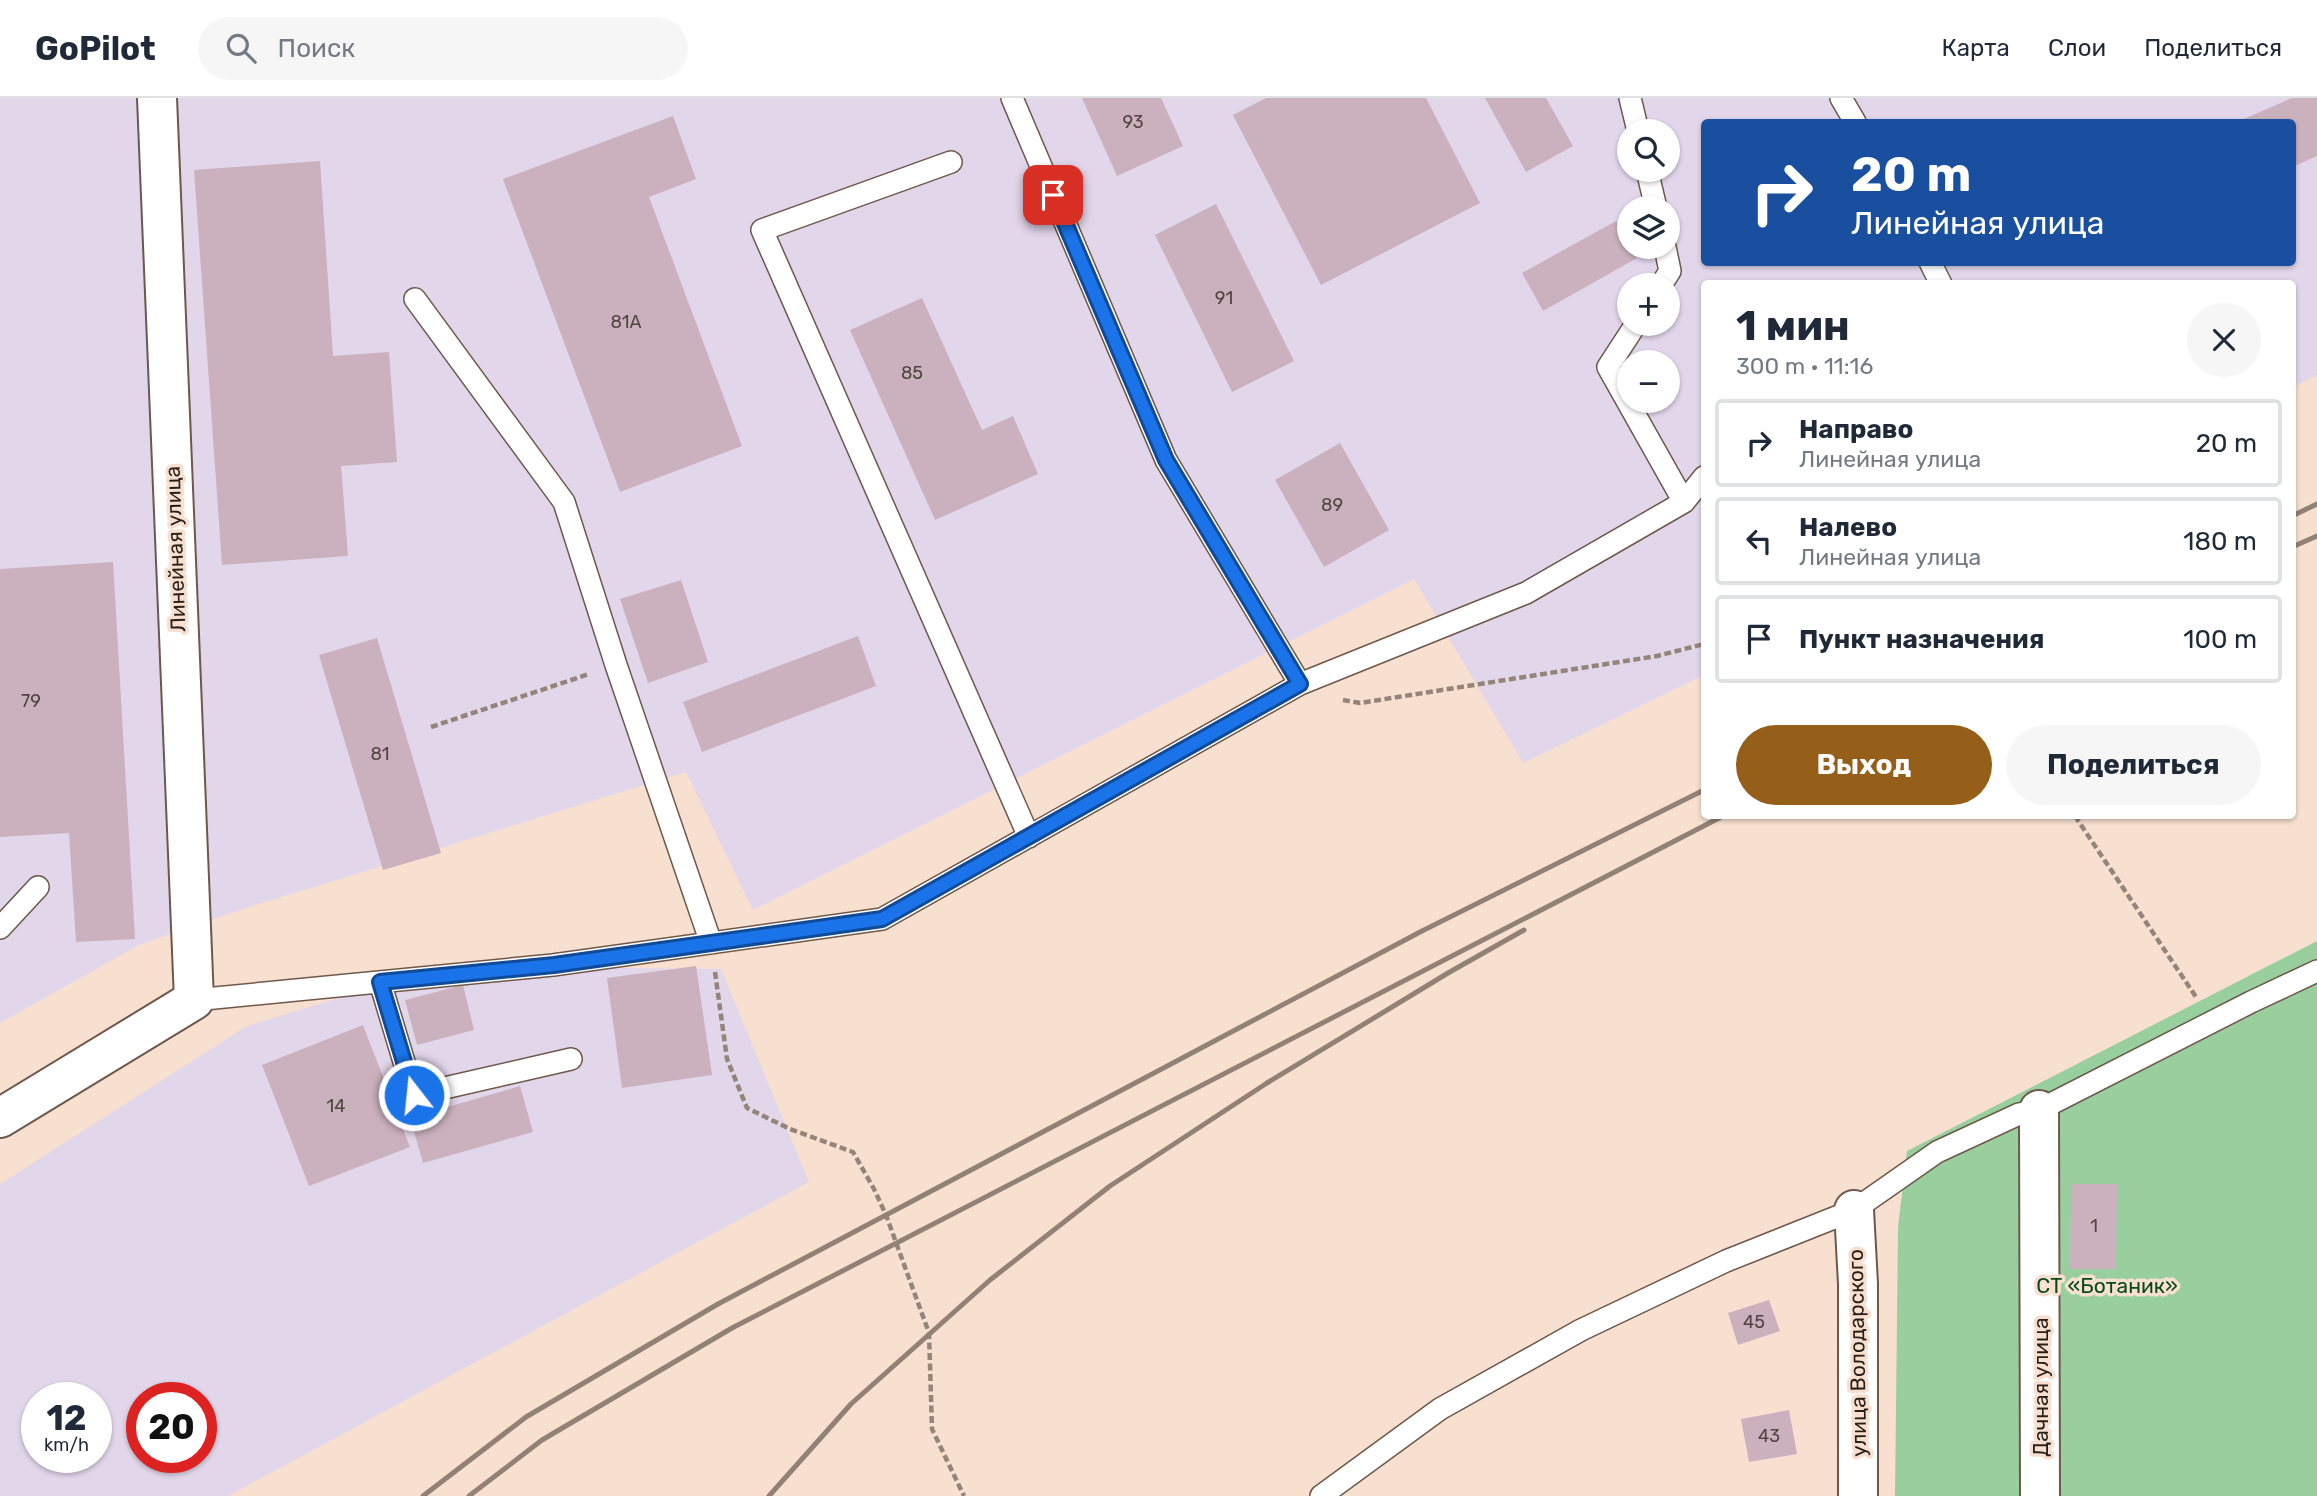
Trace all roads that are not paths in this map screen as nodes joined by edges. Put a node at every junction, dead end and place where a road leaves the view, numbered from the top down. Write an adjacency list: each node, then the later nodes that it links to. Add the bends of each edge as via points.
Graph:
1 (157, 98): 19 (street, Линейная улица)
2 (1012, 98): 12 (lane, via 1166,460)
3 (1630, 98): 5 (lane)
4 (1841, 98): 6 (lane)
5 (1634, 119)
6 (1852, 119)
7 (951, 162): 13 (lane, via 762,230)
8 (415, 299): 16 (lane, via 564,502)
9 (1628, 336): 11 (lane, via 1608,367)
10 (1701, 481): 11 (lane)
11 (1684, 502): 12 (lane, via 1526,593)
12 (1300, 684): 13 (lane)
13 (1029, 836): 16 (lane, via 882,919)
14 (38, 887): 15 (lane)
15 (0, 928)
16 (711, 943): 18 (lane)
17 (2317, 971): 21 (lane)
18 (380, 982): 19 (lane); 20 (lane, via 414,1095)
19 (194, 1000): 22 (street)
20 (570, 1059)
21 (2039, 1110): 23 (lane, via 2019,1114 1937,1152); 26 (street, Дачная улица)
22 (0, 1118)
23 (1854, 1210): 24 (lane, via 1726,1261 1581,1330 1440,1409); 25 (street, улица Володарского)
24 (1321, 1496)
25 (1858, 1496)
26 (2040, 1496)

